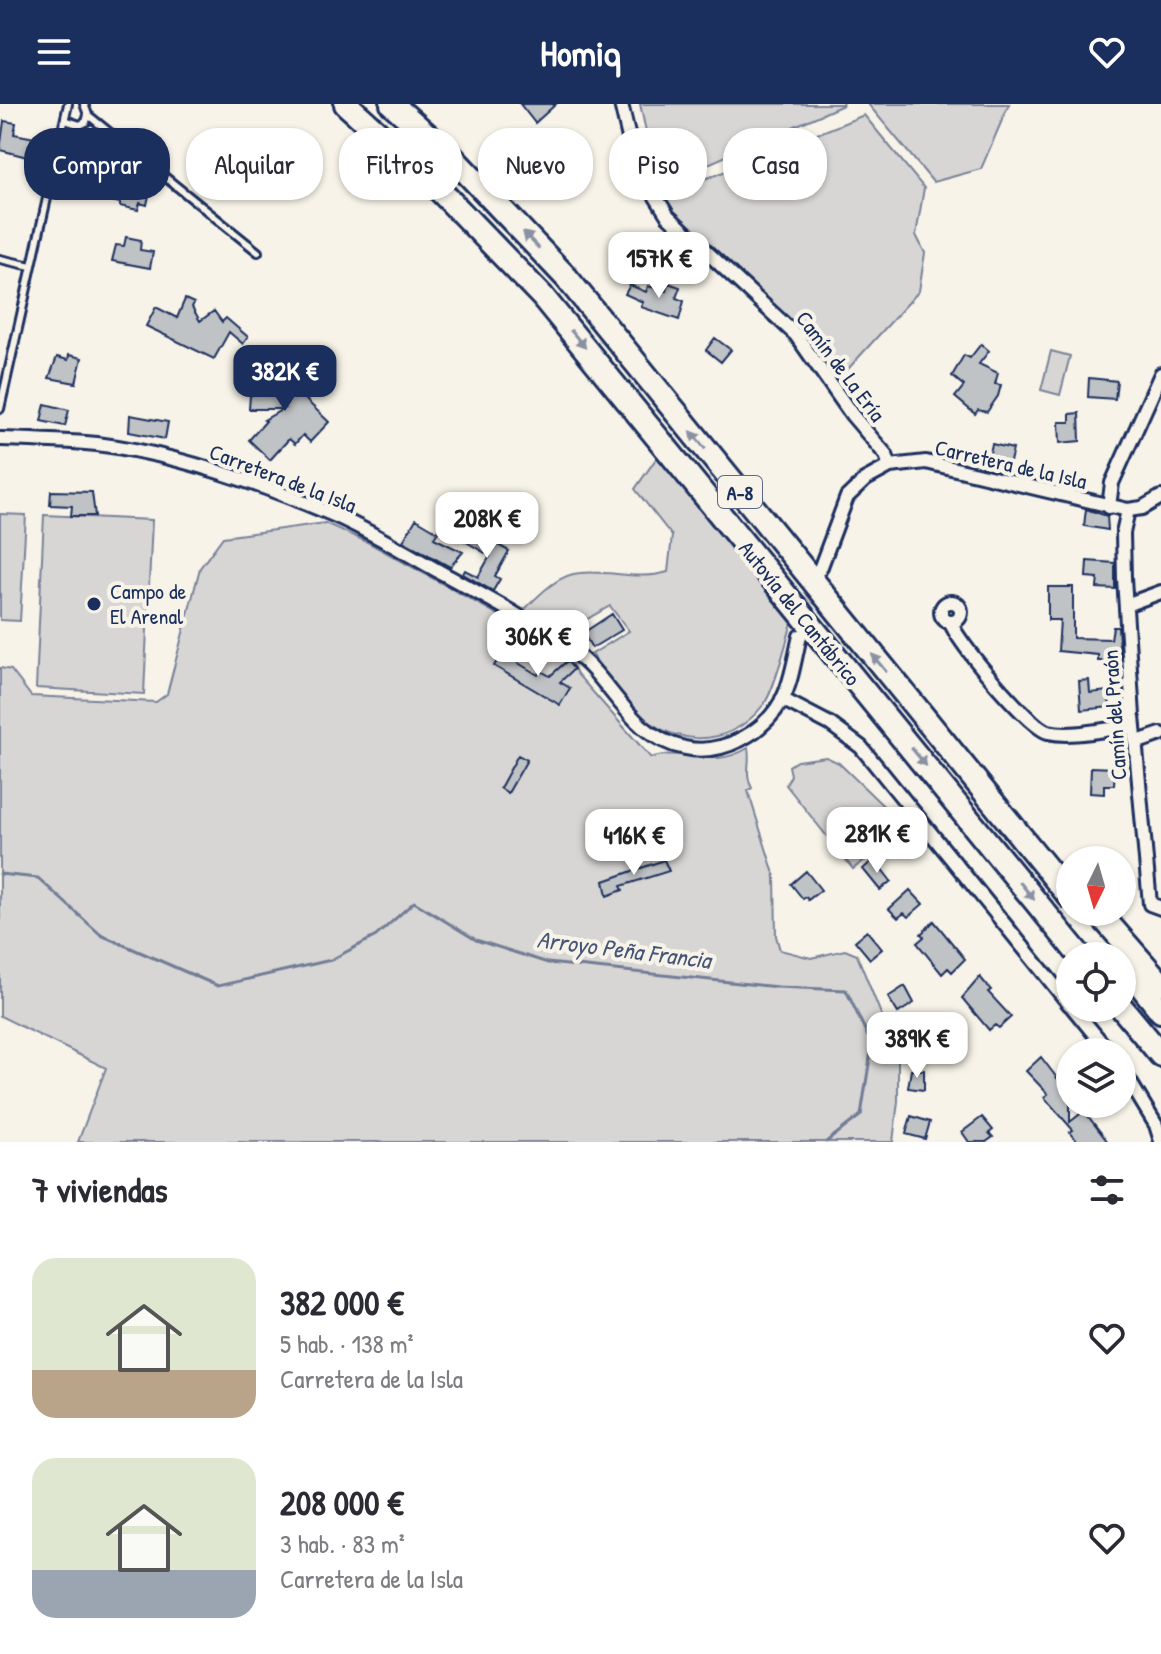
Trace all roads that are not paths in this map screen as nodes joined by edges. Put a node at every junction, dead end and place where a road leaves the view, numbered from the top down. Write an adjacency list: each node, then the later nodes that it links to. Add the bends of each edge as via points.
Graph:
1 (68, 104): 7 (lane)
2 (84, 104): 6 (lane)
3 (346, 104): 33 (highway, Autovía del Cantábrico / A-8, one-way to 33, via 425,175 542,296)
4 (392, 104): 23 (highway, Autovía del Cantábrico / A-8, one-way to 4, via 566,277 450,155)
5 (621, 104): 14 (street, Camín de La Ería, via 644,178 668,216 796,335)
6 (88, 115): 7 (lane, via 80,125); 8 (lane)
7 (65, 120): 10 (lane)
8 (258, 252)
9 (0, 259): 10 (lane)
10 (31, 266): 12 (lane)
11 (1161, 374): 16 (street, via 1112,483)
12 (0, 409)
13 (1, 437): 24 (street, Carretera de la Isla, via 97,444 149,454 330,513 502,606 574,652 621,707 656,736 684,748 712,749 736,742 765,722)
14 (890, 466): 16 (street, Carretera de la Isla, via 926,462); 18 (street, Carretera de la Isla, via 847,497)
15 (1161, 497): 17 (street)
16 (1109, 507): 17 (street, Carretera de la Isla)
17 (1128, 510): 20 (street, Camín del Praón, via 1122,548)
18 (820, 569)
19 (1161, 592): 20 (street)
20 (1126, 605): 25 (street, Camín del Praón)
21 (951, 623): 25 (street, via 1036,727 1054,733)
22 (800, 636): 24 (street, Carretera de la Isla)
23 (907, 698): 28 (highway); 29 (highway, Autovía del Cantábrico / A-8)
24 (782, 699): 37 (street, via 861,747)
25 (1134, 726): 27 (street, Camín del Praón)
26 (1161, 734): 27 (street)
27 (1135, 743): 30 (street, Camín del Praón, via 1150,904)
28 (1056, 863)
29 (1056, 880)
30 (1161, 908)
31 (1093, 926): 34 (highway)
32 (1110, 926): 36 (highway)
33 (1069, 942)
34 (1106, 942)
35 (1136, 980): 38 (highway)
36 (1161, 984)
37 (1056, 988)
38 (1161, 1011)
39 (1084, 1022): 41 (street)
40 (1133, 1022): 42 (highway)
41 (1097, 1038)
42 (1161, 1057)
43 (1136, 1092): 44 (street)
44 (1161, 1141)

